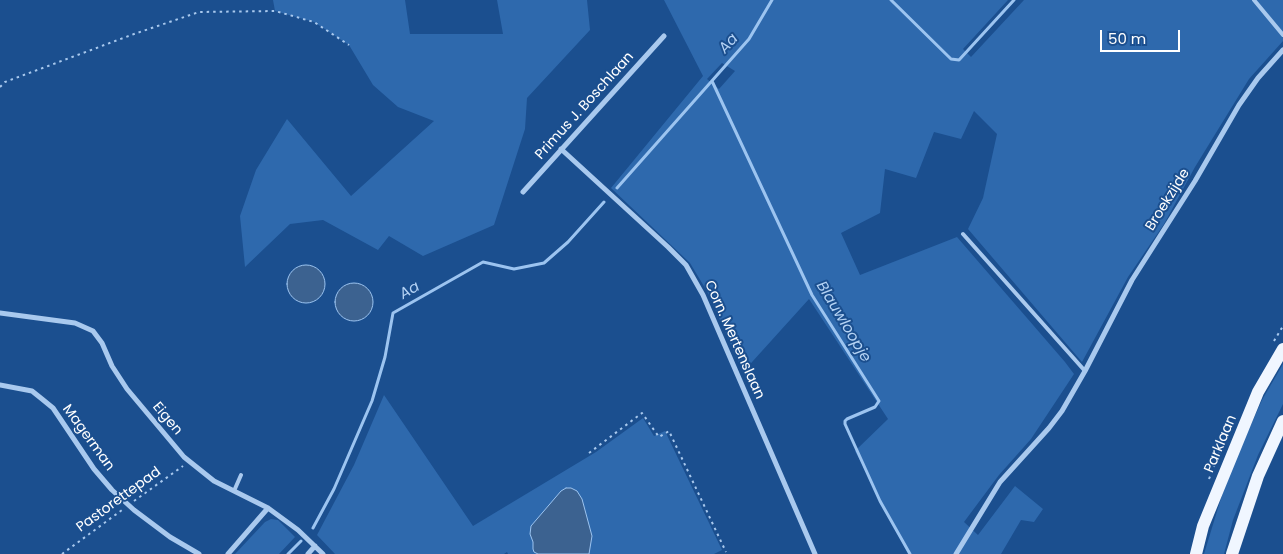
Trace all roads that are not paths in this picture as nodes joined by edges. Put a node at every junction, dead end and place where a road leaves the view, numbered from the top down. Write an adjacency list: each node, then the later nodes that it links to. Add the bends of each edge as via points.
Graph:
1 (1254, 0): 2 (lane)
2 (1283, 35)
3 (664, 36): 5 (street, Primus J. Boschlaan)
4 (1283, 50): 10 (street, Broekzijde, via 1239,105 1132,280)
5 (561, 149): 6 (street, Primus J. Boschlaan); 21 (street, Corn. Mertenslaan, via 686,265 704,295)
6 (523, 192)
7 (963, 234): 10 (lane)
8 (0, 313): 14 (street, Eigen, via 75,323 93,331 127,389 189,461)
9 (1283, 349): 23 (main road, Parklaan, via 1258,392 1203,526)
10 (1085, 371): 22 (street, Broekzijde, via 1062,411 993,492)
11 (0, 385): 17 (street, Magerman, via 32,391 53,408 94,470 112,490 170,537)
12 (1283, 421): 24 (main road, via 1258,476)
13 (241, 475): 14 (lane)
14 (234, 491): 15 (street, Eigen)
15 (268, 508): 16 (street, Eigen); 18 (street)
16 (313, 544): 19 (street); 20 (street, Eigen)
17 (199, 554)
18 (228, 554)
19 (308, 554)
20 (323, 554)
21 (815, 554)
22 (956, 554)
23 (1196, 554)
24 (1232, 554)

